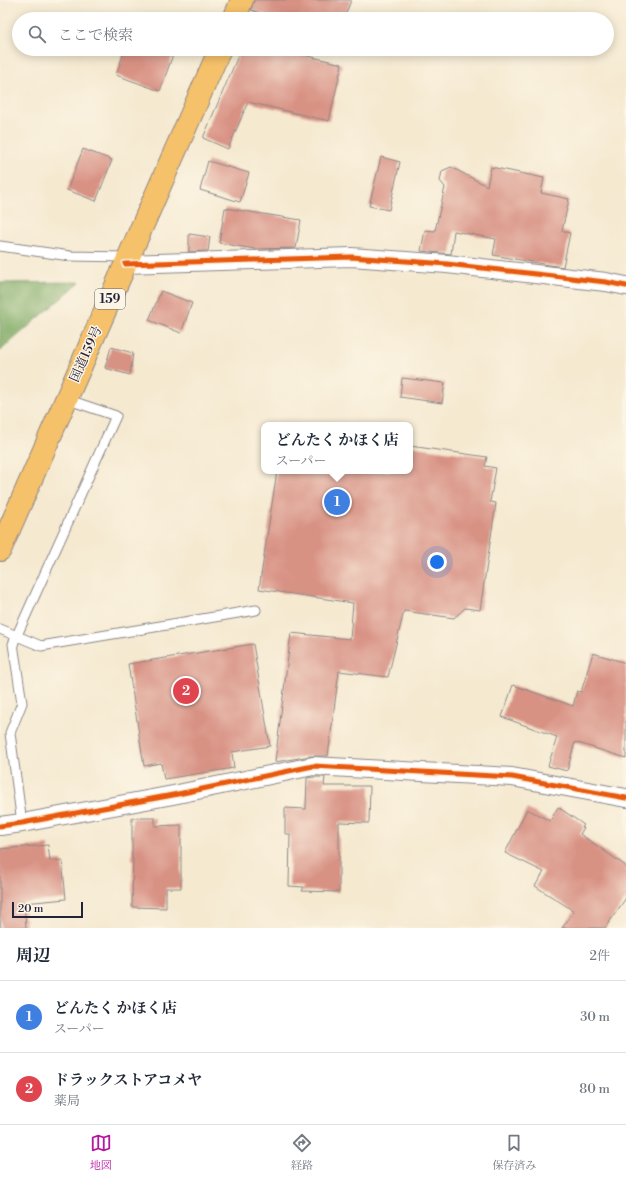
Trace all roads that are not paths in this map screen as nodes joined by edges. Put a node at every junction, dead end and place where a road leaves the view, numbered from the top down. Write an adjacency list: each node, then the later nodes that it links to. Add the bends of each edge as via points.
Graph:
1 (242, 0): 2 (highway)
2 (237, 12)
3 (217, 56): 5 (highway, 国道159号 / 159)
4 (0, 246): 5 (lane)
5 (126, 261): 6 (street, via 352,257 455,265); 7 (highway, 国道159号 / 159)
6 (626, 286)
7 (66, 399): 8 (highway, 国道159号 / 159); 11 (lane, via 116,416)
8 (0, 550)
9 (256, 610): 11 (lane, via 41,646)
10 (0, 629): 11 (lane)
11 (16, 636): 13 (lane, via 13,644 22,703 10,733)
12 (626, 798): 13 (street, via 512,777 313,766)
13 (22, 823): 14 (street)
14 (0, 826)

